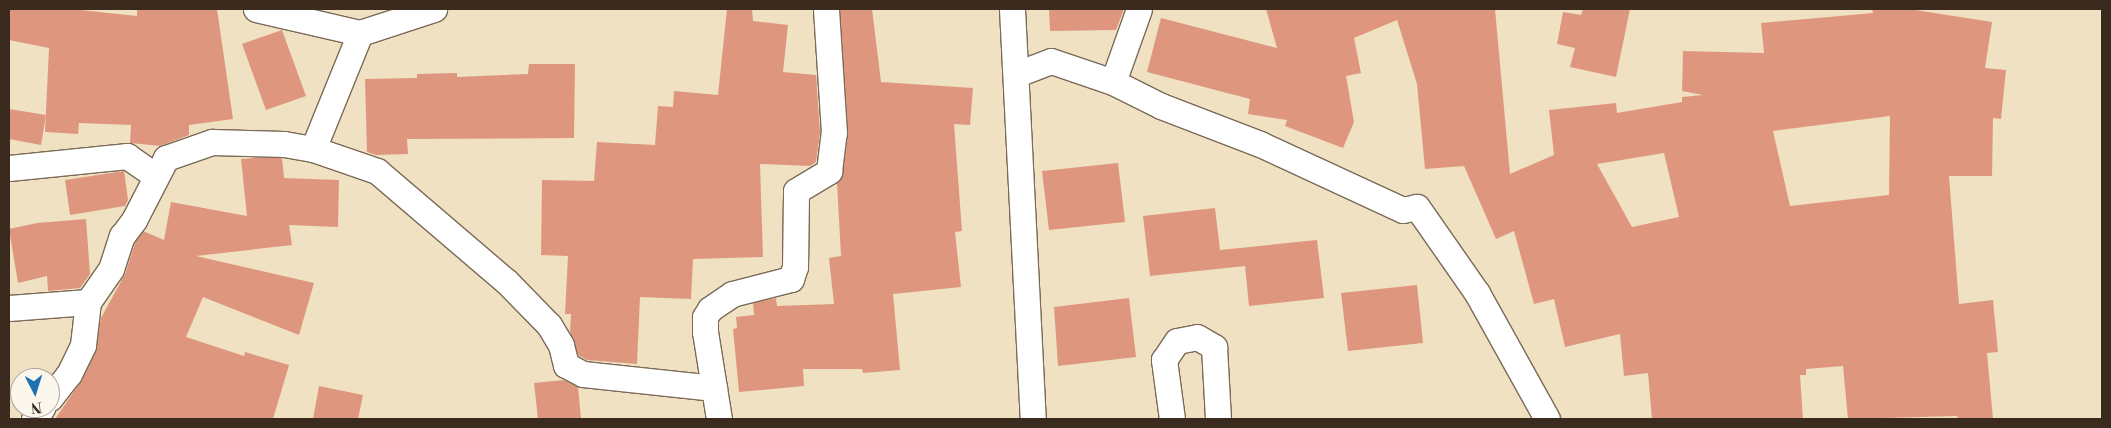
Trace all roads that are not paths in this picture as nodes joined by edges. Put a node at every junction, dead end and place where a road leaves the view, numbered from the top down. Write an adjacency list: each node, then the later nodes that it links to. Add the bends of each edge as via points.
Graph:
1 (256, 9): 6 (street)
2 (434, 9): 6 (street)
3 (826, 9): 15 (street, via 834,133 829,171 796,191 795,267 791,279 732,294 710,309 705,317)
4 (1012, 9): 7 (street)
5 (1139, 9): 8 (street)
6 (360, 33): 9 (street)
7 (1017, 74): 8 (street, via 1052,61); 17 (street)
8 (1113, 82): 20 (street, via 1161,106 1260,144 1403,210 1417,207 1477,293)
9 (313, 149): 11 (street, via 284,144 212,142 166,158); 15 (street, via 377,171 485,262 549,326 561,345 566,365 583,374)
10 (9, 168): 11 (street, via 127,156)
11 (156, 176): 12 (street, via 134,220 122,236 111,269)
12 (88, 302): 13 (street); 14 (street, via 83,345)
13 (9, 308)
14 (60, 385)
15 (714, 388): 16 (street)
16 (719, 419)
17 (1033, 419)
18 (1172, 419): 19 (street, via 1164,360 1176,341 1197,338 1214,348)
19 (1218, 419)
20 (1547, 419)

